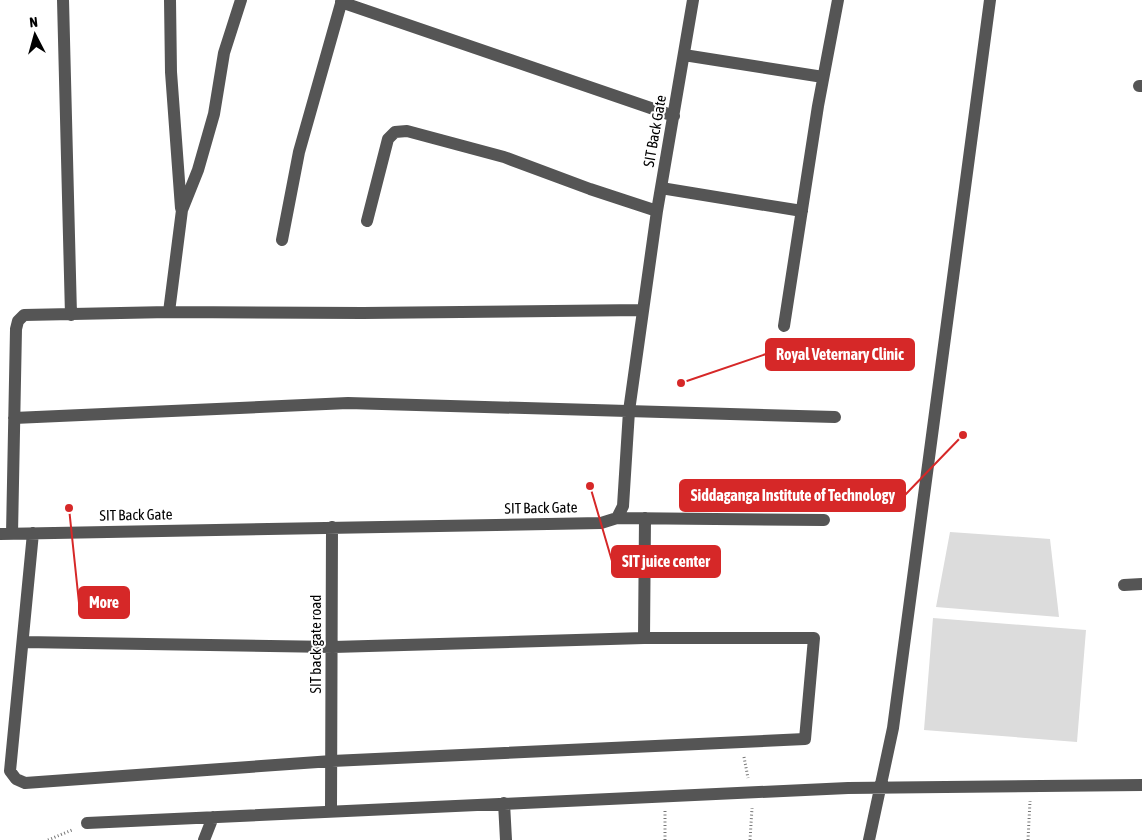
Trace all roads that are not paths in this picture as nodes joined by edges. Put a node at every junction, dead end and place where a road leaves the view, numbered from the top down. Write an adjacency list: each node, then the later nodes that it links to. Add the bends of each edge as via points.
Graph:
1 (63, 0): 19 (street)
2 (170, 0): 12 (street, via 171,72)
3 (240, 0): 12 (street, via 224,53 211,123 198,170)
4 (693, 0): 8 (street, SIT Back Gate)
5 (838, 0): 9 (street)
6 (990, 0): 39 (street, via 893,728)
7 (341, 1): 10 (street); 16 (street, via 299,152)
8 (684, 55): 9 (street); 10 (street, SIT Back Gate)
9 (824, 77): 14 (street)
10 (674, 116): 11 (street, SIT Back Gate)
11 (661, 188): 13 (street, SIT Back Gate); 14 (street)
12 (182, 210): 18 (street)
13 (657, 211): 15 (street, via 504,157 406,130 395,132 388,139); 17 (street, SIT Back Gate)
14 (802, 211): 20 (street)
15 (367, 221)
16 (282, 240)
17 (643, 310): 18 (street, via 363,314); 21 (street, SIT Back Gate)
18 (169, 312): 19 (street)
19 (71, 315): 23 (street, via 24,316 18,321)
20 (784, 326)
21 (629, 411): 22 (street); 23 (street, via 348,403); 24 (street, SIT Back Gate, via 623,506)
22 (835, 417)
23 (14, 418): 29 (street)
24 (617, 518): 25 (street); 27 (street, SIT Back Gate, via 601,523)
25 (644, 518): 26 (street); 32 (street)
26 (824, 520)
27 (332, 527): 28 (street, SIT Back Gate); 34 (street, SIT back gate road)
28 (34, 533): 29 (street, SIT Back Gate); 33 (street)
29 (6, 534)
30 (1142, 584): 31 (street)
31 (1124, 585)
32 (644, 638): 34 (street); 35 (street, via 814,638 805,739)
33 (23, 642): 34 (street); 37 (street, via 10,770)
34 (332, 647): 35 (street, SIT back gate road)
35 (332, 761): 37 (street, via 25,782); 41 (street, SIT back gate road)
36 (0, 779): 37 (street)
37 (16, 779)
38 (1142, 784): 39 (street)
39 (880, 788): 40 (street); 46 (street)
40 (504, 803): 41 (street); 45 (street)
41 (331, 811): 42 (street)
42 (213, 817): 43 (street); 44 (street)
43 (87, 824)
44 (204, 840)
45 (506, 840)
46 (869, 840)

